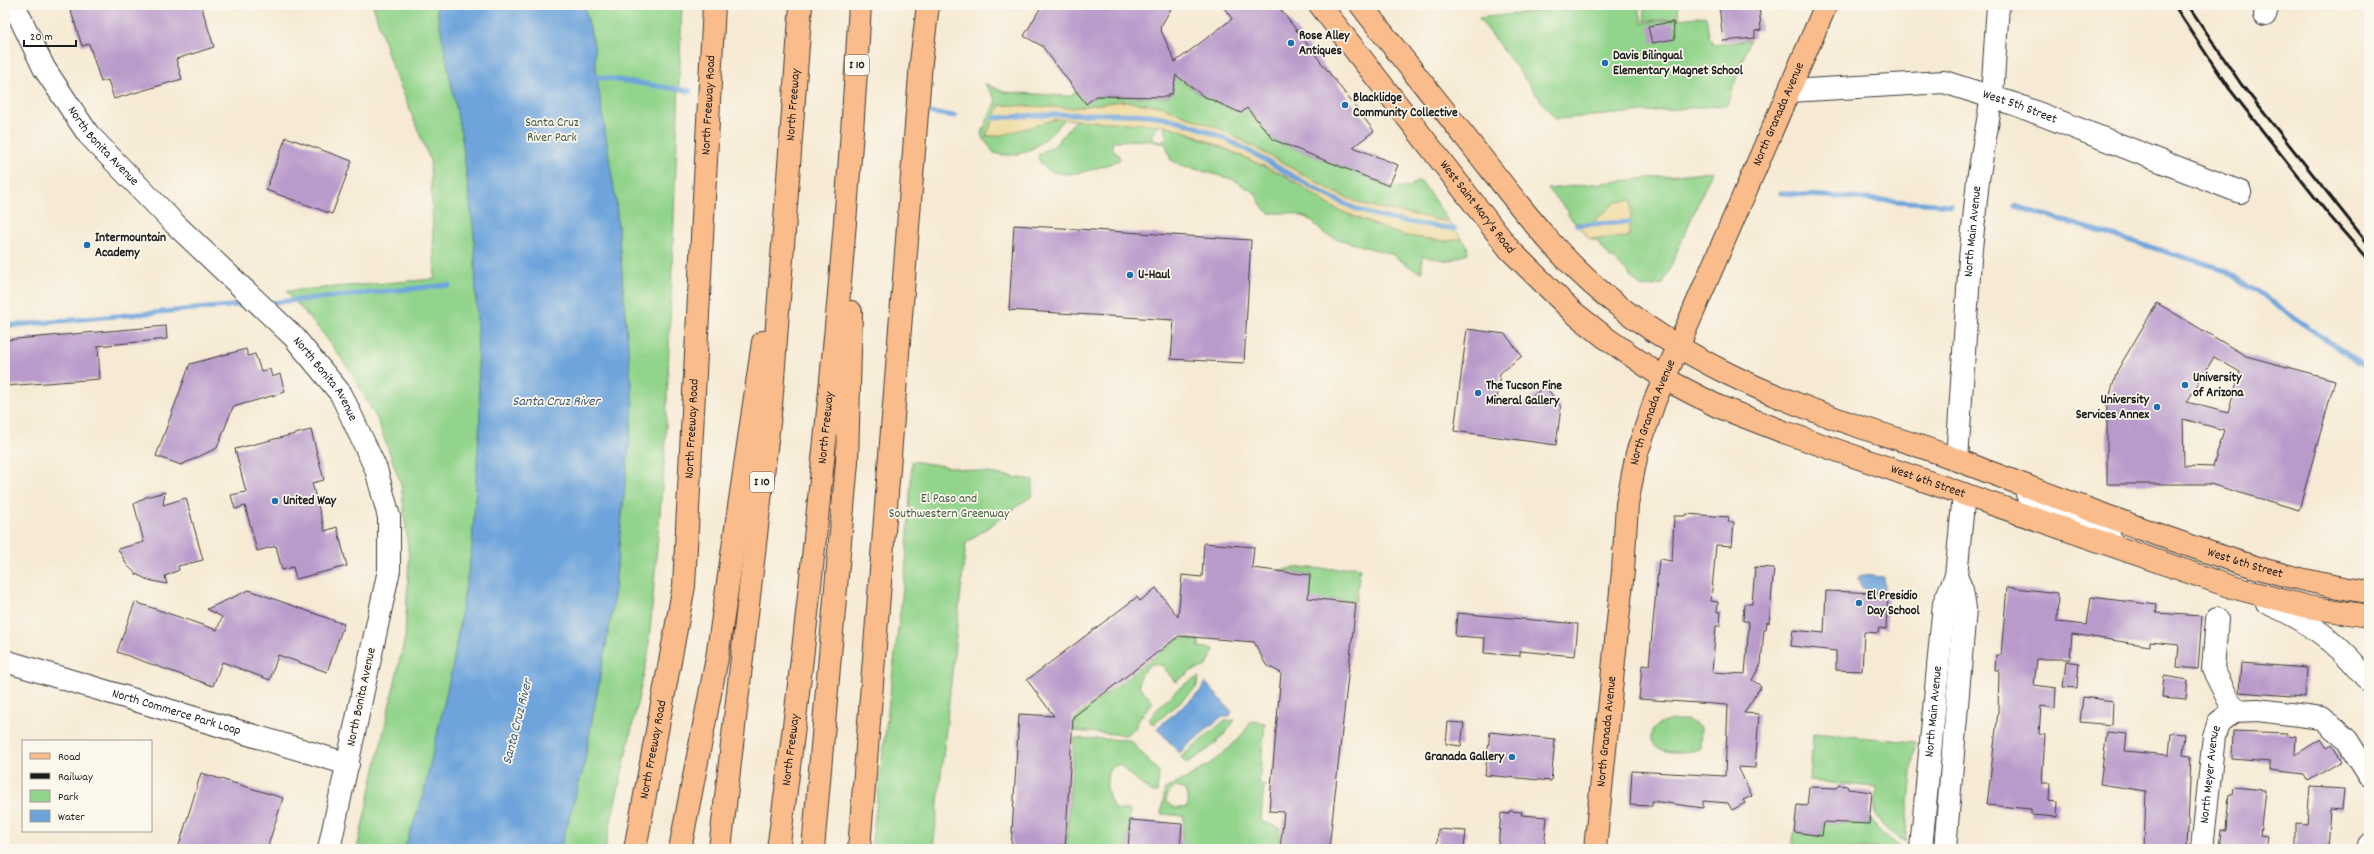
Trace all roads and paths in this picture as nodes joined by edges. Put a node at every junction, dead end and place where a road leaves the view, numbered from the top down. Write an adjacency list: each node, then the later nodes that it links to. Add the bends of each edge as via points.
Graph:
1 (14, 5): 28 (street, North Bonita Avenue, via 44,68 88,134 174,224 294,337 341,394 376,468 389,517 389,570)
2 (714, 5): 32 (main road, North Freeway Road, via 684,586)
3 (801, 5): 12 (main road, North Freeway / I 10)
4 (860, 5): 13 (main road, North Freeway / I 10)
5 (928, 5): 37 (main road, via 921,62)
6 (1320, 5): 16 (main road, West Saint Mary's Road, via 1510,250 1573,312)
7 (1826, 5): 10 (main road, North Granada Avenue)
8 (1998, 5): 11 (street, North Main Avenue)
9 (1367, 7): 15 (main road, via 1550,243 1606,296)
10 (1789, 91): 11 (street, West 5th Street, via 1929,81 1957,85); 15 (main road, North Granada Avenue)
11 (1992, 96): 14 (street, West 5th Street); 17 (street, North Main Avenue, via 1978,180 1970,259)
12 (794, 115): 33 (main road, via 717,658); 34 (main road, North Freeway / I 10, via 771,405)
13 (853, 126): 35 (main road, North Freeway / I 10, via 829,406 796,726); 36 (main road, via 847,462)
14 (2240, 192)
15 (1678, 347): 16 (main road, North Granada Avenue); 17 (main road, West 6th Street, via 1709,366 1753,386 1862,428)
16 (1664, 379): 19 (main road, West 6th Street, via 1742,416); 38 (main road, North Granada Avenue, via 1637,453 1630,483)
17 (1957, 460): 18 (main road, West 6th Street)
18 (1989, 473): 20 (street, West 6th Street, via 2107,537); 22 (main road, West 6th Street, via 2235,563 2312,583)
19 (1964, 494): 20 (main road, West 6th Street); 21 (street, North Main Avenue)
20 (2195, 574): 23 (main road, West 6th Street, via 2273,599); 26 (street, West 6th Street, via 2278,607 2316,628 2345,653)
21 (1956, 576): 39 (street, North Main Avenue, via 1944,604); 40 (street, North Main Avenue, via 1962,590 1965,609)
22 (2369, 592)
23 (2369, 616)
24 (2217, 619): 27 (street, North Meyer Avenue, via 2213,669)
25 (5, 661): 28 (street, North Commerce Park Loop)
26 (2369, 682)
27 (2234, 711): 29 (street, via 2258,710 2322,718 2348,740); 41 (street, North Meyer Avenue, via 2219,722 2214,736)
28 (348, 764): 31 (street, North Bonita Avenue)
29 (2369, 775)
30 (2369, 845): 42 (street)
31 (329, 849)
32 (635, 849)
33 (680, 849)
34 (720, 849)
35 (778, 849)
36 (813, 849)
37 (859, 849)
38 (1595, 849)
39 (1921, 849)
40 (1945, 849)
41 (2202, 849)
42 (2369, 849)

